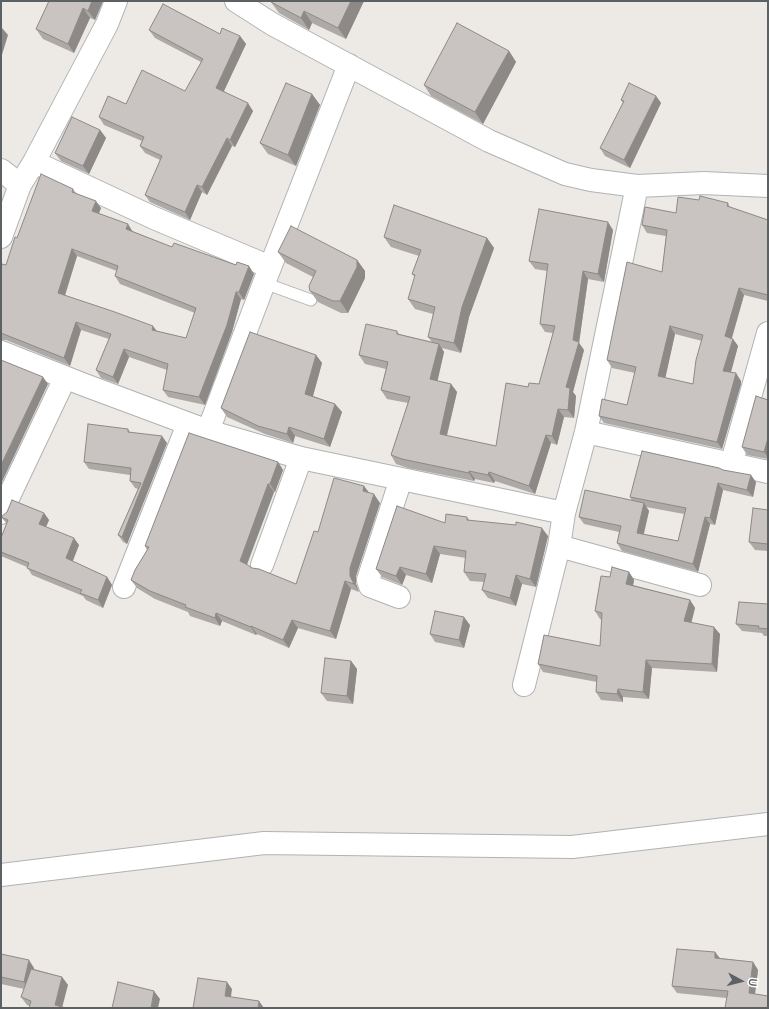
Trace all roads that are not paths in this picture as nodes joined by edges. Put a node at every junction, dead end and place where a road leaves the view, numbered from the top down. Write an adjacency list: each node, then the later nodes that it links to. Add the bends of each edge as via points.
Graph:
1 (116, 1): 4 (street, via 107,24)
2 (236, 1): 3 (street, via 272,24)
3 (349, 65): 7 (street, via 489,141 565,174); 10 (street)
4 (34, 162): 6 (street); 10 (street)
5 (1, 170): 6 (street)
6 (20, 185): 9 (street)
7 (637, 186): 8 (street, via 704,183); 17 (street)
8 (768, 186)
9 (1, 237)
10 (267, 275): 11 (lane); 16 (street)
11 (311, 300)
12 (768, 333): 19 (street)
13 (1, 352): 14 (street)
14 (65, 378): 15 (street); 22 (street)
15 (188, 424): 16 (street); 27 (street)
16 (208, 431): 18 (street)
17 (586, 432): 19 (street); 23 (street)
18 (301, 458): 21 (street); 25 (street)
19 (731, 465): 20 (street)
20 (768, 472)
21 (400, 479): 23 (street); 28 (street, via 368,580 370,586)
22 (1, 513)
23 (564, 513): 24 (street)
24 (559, 546): 26 (street); 29 (street)
25 (262, 565)
26 (700, 585)
27 (124, 587)
28 (399, 597)
29 (524, 685)
30 (768, 824): 31 (street, via 572,847 264,844)
31 (1, 875)

